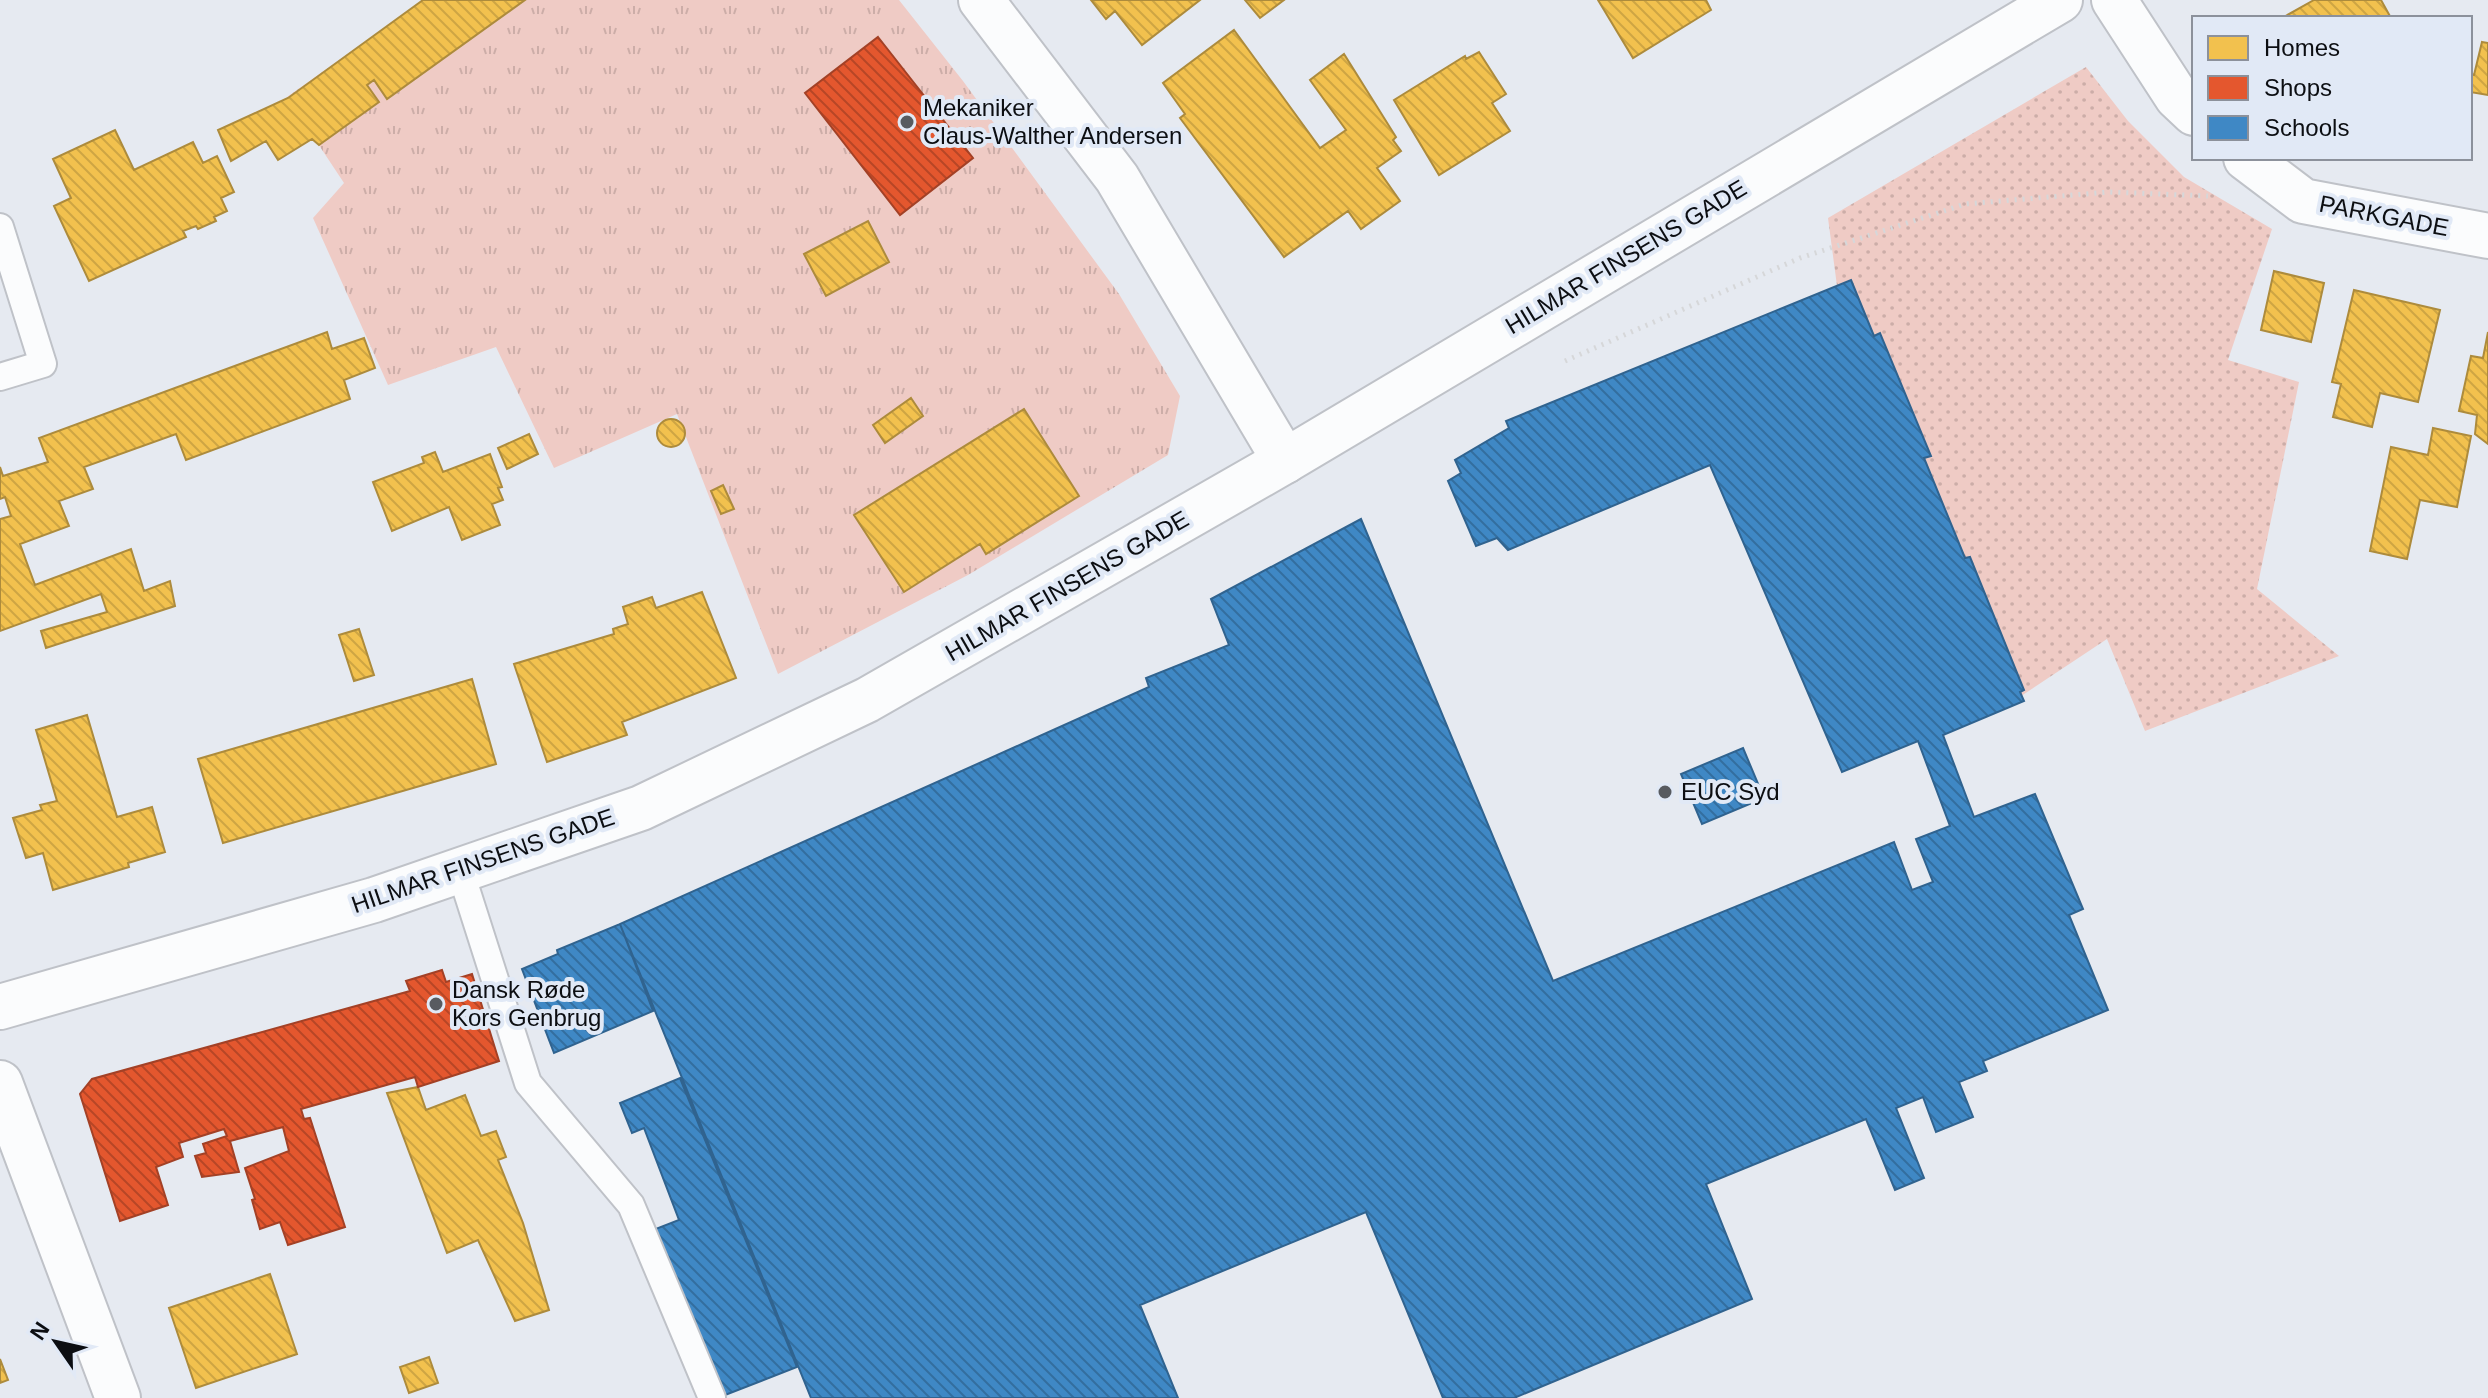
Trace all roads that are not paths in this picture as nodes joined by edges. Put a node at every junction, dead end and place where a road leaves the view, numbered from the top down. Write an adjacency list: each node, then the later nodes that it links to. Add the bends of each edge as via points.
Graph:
1 (981, 0): 9 (street, via 1117,178)
2 (2060, 0): 9 (street, HILMAR FINSENS GADE)
3 (2114, 0): 4 (street, via 2177,97)
4 (2192, 111)
5 (2249, 160): 7 (street, PARKGADE, via 2303,201)
6 (0, 227): 8 (lane, via 43,364)
7 (2488, 236)
8 (0, 377)
9 (1285, 461): 10 (street, HILMAR FINSENS GADE, via 867,700 641,808)
10 (460, 870): 11 (street, HILMAR FINSENS GADE, via 374,900); 14 (lane, via 528,1083 631,1205)
11 (0, 1007)
12 (0, 1083): 13 (street)
13 (118, 1398)
14 (712, 1398)

